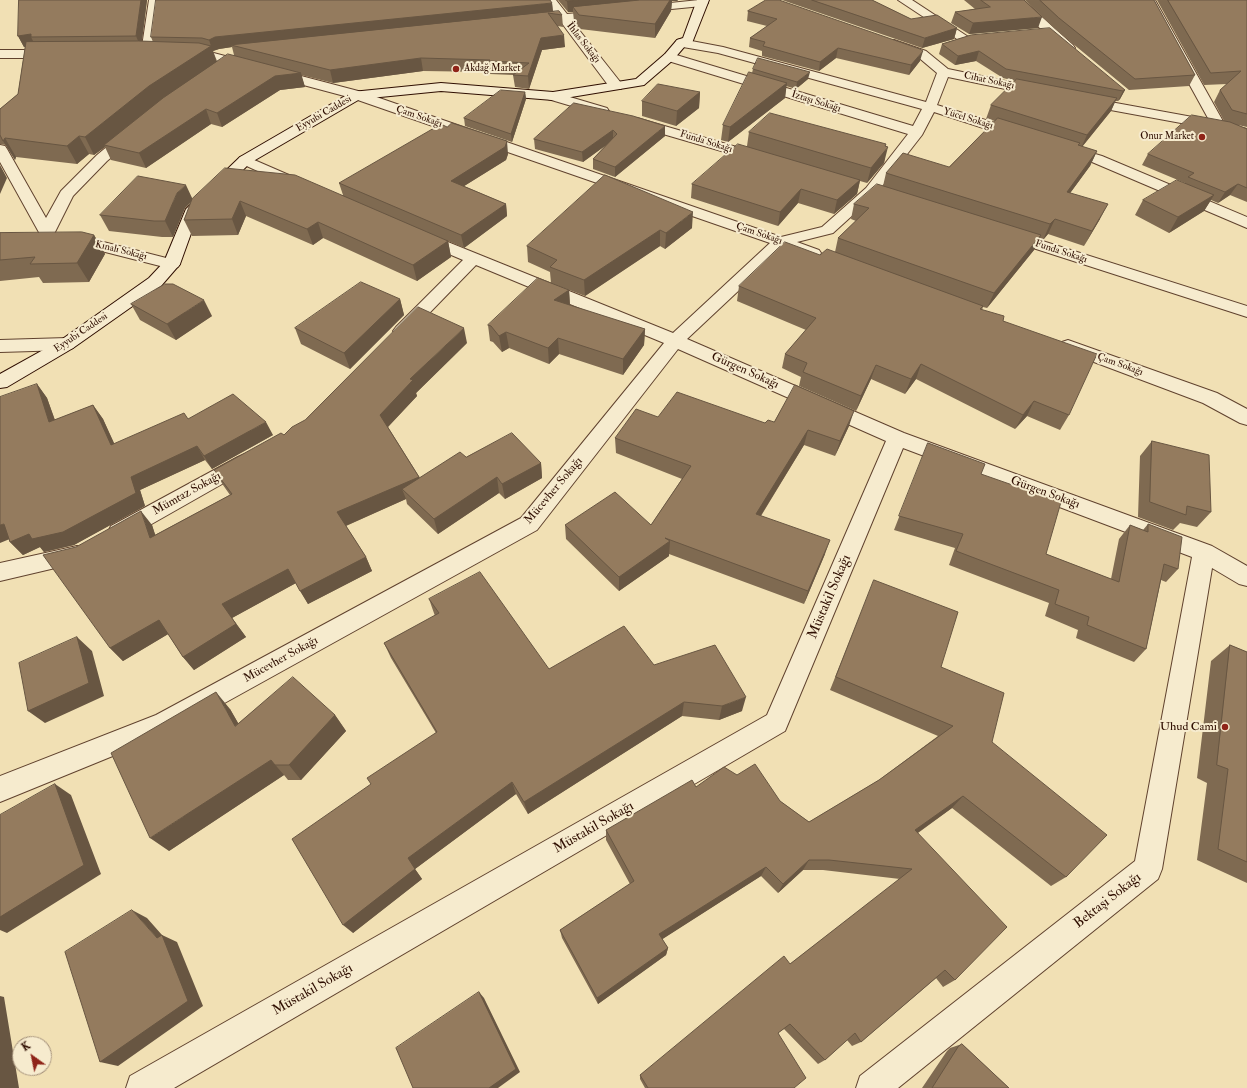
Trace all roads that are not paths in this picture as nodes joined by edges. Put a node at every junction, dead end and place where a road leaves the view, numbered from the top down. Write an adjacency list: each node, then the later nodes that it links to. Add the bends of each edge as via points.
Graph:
1 (550, 0): 10 (street, İhlas Sokağı)
2 (904, 0): 15 (street)
3 (1017, 0): 12 (street)
4 (1149, 0): 41 (street)
5 (703, 1): 8 (street); 17 (street, Eyyubi Caddesi, via 688,40)
6 (155, 2): 7 (street); 20 (street)
7 (168, 2)
8 (633, 10)
9 (618, 12): 10 (street)
10 (564, 18): 11 (street); 32 (street, İhlas Sokağı)
11 (524, 22)
12 (1050, 32): 13 (street); 29 (street)
13 (1035, 34)
14 (982, 39): 15 (street)
15 (967, 40): 18 (street)
16 (885, 41): 26 (street, Cihat Sokağı)
17 (680, 44): 28 (street, Eyyubi Caddesi); 38 (street, Yücel Sokağı, via 719,50)
18 (952, 45)
19 (937, 49): 26 (street)
20 (146, 53): 23 (street); 24 (street)
21 (0, 54): 22 (street)
22 (69, 54)
23 (131, 54)
24 (162, 54)
25 (176, 54): 27 (street, Çam Sokağı)
26 (922, 54): 31 (street, Cihat Sokağı)
27 (235, 57): 30 (street); 34 (street, Çam Sokağı)
28 (669, 57): 32 (street, Eyyubi Caddesi, via 640,82); 42 (street, İztaşı Sokağı)
29 (1079, 57)
30 (219, 71)
31 (944, 72): 33 (street, Cihat Sokağı); 38 (street, Mücevher Sokağı)
32 (616, 86): 35 (street, Eyyubi Caddesi)
33 (1048, 94)
34 (357, 95): 35 (street, Eyyubi Caddesi, via 441,87); 47 (street, Eyyubi Caddesi); 54 (street, Çam Sokağı)
35 (553, 96): 48 (street, Funda Sokağı)
36 (1127, 97): 39 (street)
37 (1070, 98): 39 (street)
38 (930, 107): 42 (street, Mücevher Sokağı); 44 (street, Yücel Sokağı)
39 (1145, 112): 41 (street)
40 (142, 125): 53 (street, via 102,158 66,194)
41 (1219, 126): 43 (street)
42 (917, 132): 54 (street, Mücevher Sokağı, via 871,191 827,230)
43 (1247, 133)
44 (1029, 138)
45 (1052, 145): 50 (street, via 1097,159)
46 (0, 149): 53 (street)
47 (244, 160): 49 (street); 57 (street, Eyyubi Caddesi, via 191,212)
48 (772, 162)
49 (316, 191)
50 (1247, 222)
51 (991, 230): 58 (street, Funda Sokağı)
52 (409, 232): 56 (street, Gürgen Sokağı)
53 (39, 234): 57 (street, Kınalı Sokağı)
54 (782, 241): 55 (street, Çam Sokağı); 60 (street, Mücevher Sokağı)
55 (827, 258)
56 (473, 259): 60 (street, Gürgen Sokağı); 61 (street)
57 (172, 264): 62 (street, Eyyubi Caddesi, via 155,282)
58 (1247, 312)
59 (1052, 340): 65 (street, Çam Sokağı, via 1210,398)
60 (675, 341): 66 (street, Gürgen Sokağı); 71 (street, Mücevher Sokağı, via 529,524 165,723)
61 (391, 342)
62 (67, 344): 63 (street); 64 (street, Eyyubi Caddesi)
63 (0, 346)
64 (0, 382)
65 (1247, 418)
66 (897, 438): 68 (street, Gürgen Sokağı); 72 (street, Müstakil Sokağı, via 776,723)
67 (261, 453): 69 (street, Mümtaz Sokağı, via 80,554)
68 (1204, 552): 70 (street, Gürgen Sokağı); 73 (street, Bektaşi Sokağı, via 1148,869)
69 (0, 572)
70 (1247, 577)
71 (0, 789)
72 (142, 1088)
73 (872, 1088)

